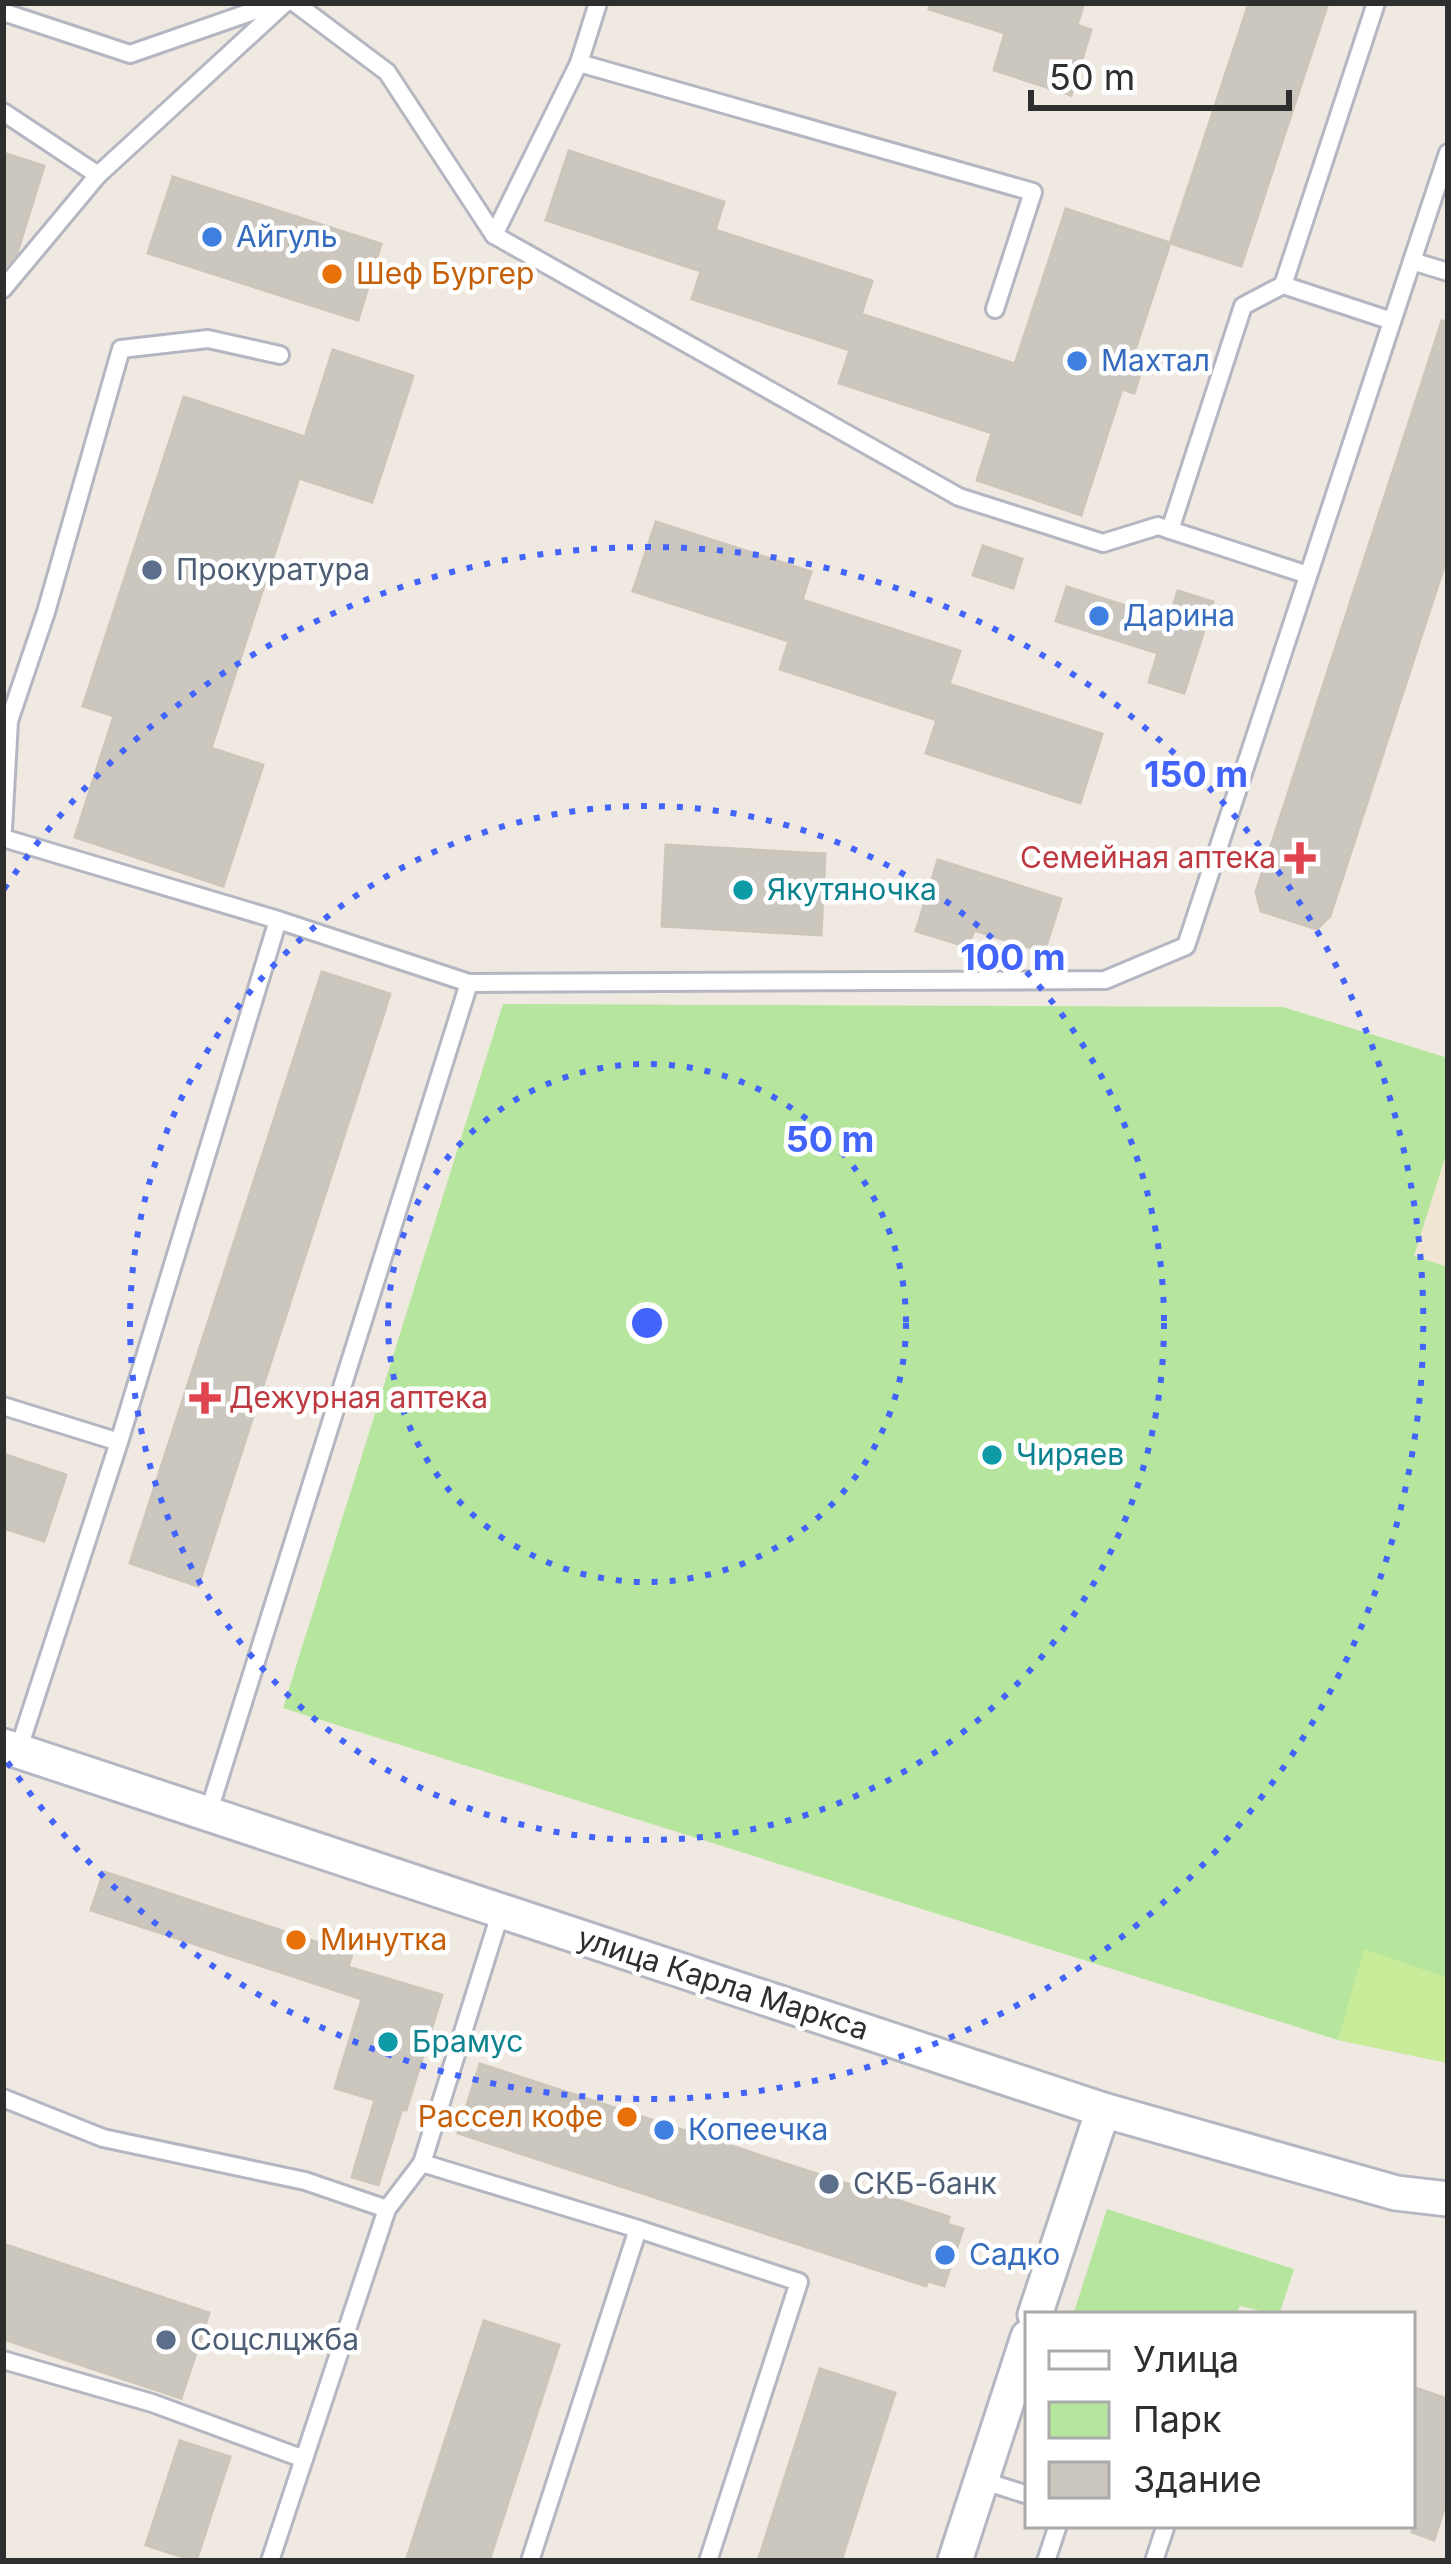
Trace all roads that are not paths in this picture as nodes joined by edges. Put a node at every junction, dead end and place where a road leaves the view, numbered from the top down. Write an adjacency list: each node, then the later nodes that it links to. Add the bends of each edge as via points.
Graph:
1 (281, 3): 5 (lane, via 130,54); 9 (lane)
2 (295, 3): 10 (lane, via 387,72)
3 (598, 3): 6 (lane)
4 (1376, 3): 13 (lane)
5 (3, 12)
6 (578, 63): 10 (lane); 15 (lane, via 1033,192)
7 (3, 112): 9 (lane)
8 (1448, 153): 11 (lane)
9 (98, 175): 14 (lane)
10 (494, 235): 18 (lane, via 959,497 1102,543 1158,526)
11 (1412, 261): 12 (lane); 16 (lane)
12 (1448, 272)
13 (1283, 285): 16 (lane); 18 (lane, via 1243,305)
14 (3, 289)
15 (995, 309)
16 (1392, 321): 19 (lane)
17 (280, 355): 20 (lane, via 208,340 121,349 10,721)
18 (1170, 530): 19 (lane)
19 (1308, 575): 23 (lane, via 1186,946 1105,980)
20 (3, 829)
21 (3, 838): 22 (lane)
22 (278, 920): 23 (lane); 25 (lane)
23 (469, 983): 27 (lane)
24 (3, 1406): 25 (lane)
25 (119, 1442): 26 (lane)
26 (10, 1748): 27 (street, улица Карла Маркса)
27 (208, 1814): 28 (street, улица Карла Маркса)
28 (501, 1910): 30 (street, улица Карла Маркса); 31 (lane)
29 (3, 2098): 33 (lane, via 103,2138 305,2180)
30 (1102, 2110): 32 (street, улица Карла Маркса, via 1396,2193); 35 (street)
31 (422, 2163): 33 (lane); 34 (lane)
32 (1448, 2199)
33 (387, 2209): 38 (lane)
34 (638, 2229): 44 (lane); 45 (lane, via 799,2282)
35 (1036, 2312)
36 (1025, 2346): 39 (street)
37 (3, 2360): 38 (lane)
38 (304, 2459): 43 (lane)
39 (981, 2480): 40 (lane); 46 (street)
40 (1025, 2494)
41 (1057, 2528): 47 (lane)
42 (1165, 2528): 48 (lane)
43 (271, 2561)
44 (530, 2561)
45 (708, 2561)
46 (955, 2561)
47 (1046, 2561)
48 (1154, 2561)

